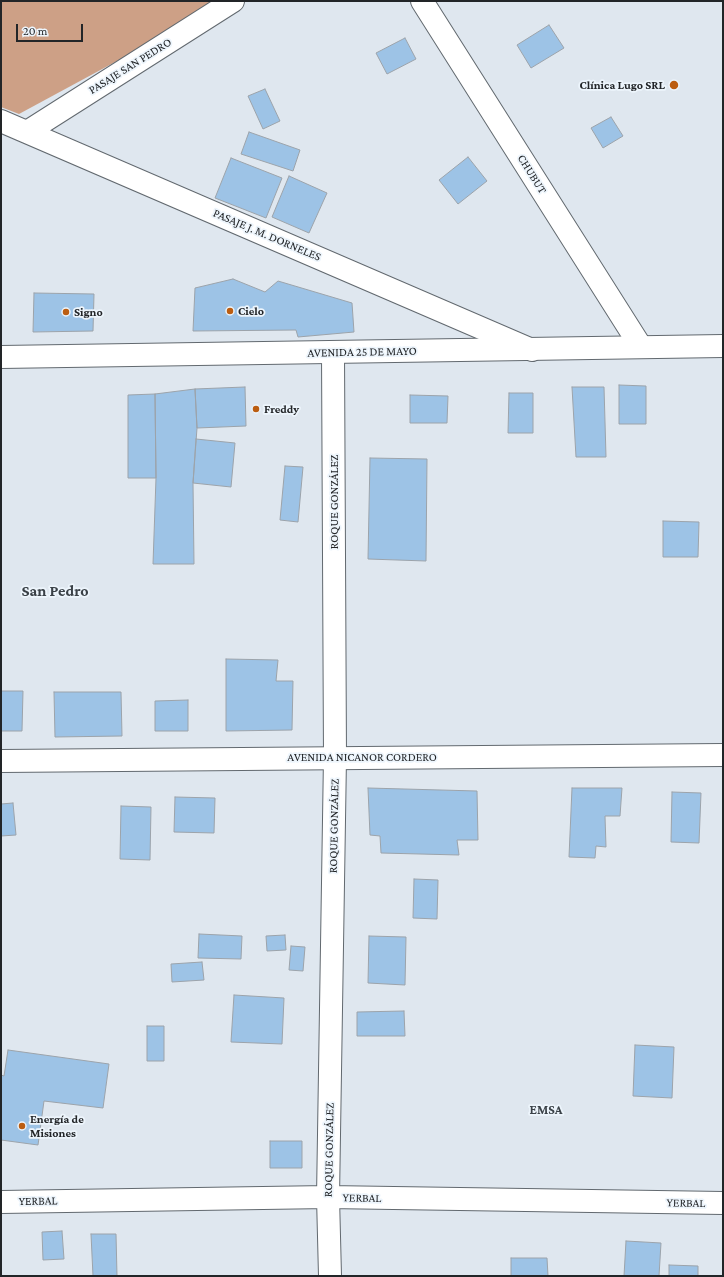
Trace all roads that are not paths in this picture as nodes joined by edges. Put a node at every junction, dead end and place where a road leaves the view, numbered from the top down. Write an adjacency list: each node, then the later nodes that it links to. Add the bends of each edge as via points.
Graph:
1 (234, 1): 4 (street, PASAJE SAN PEDRO)
2 (422, 1): 6 (street, CHUBUT)
3 (1, 121): 4 (street, PASAJE J. M. DORNELES)
4 (27, 132): 7 (street, PASAJE J. M. DORNELES)
5 (723, 346): 6 (street, AVENIDA 25 DE MAYO)
6 (641, 347): 7 (street, AVENIDA 25 DE MAYO)
7 (532, 350): 8 (street, AVENIDA 25 DE MAYO)
8 (333, 353): 9 (street, AVENIDA 25 DE MAYO); 11 (street, ROQUE GONZÁLEZ)
9 (1, 357)
10 (723, 755): 11 (street, AVENIDA NICANOR CORDERO)
11 (335, 758): 12 (street, AVENIDA NICANOR CORDERO); 13 (street, ROQUE GONZÁLEZ)
12 (1, 761)
13 (328, 1197): 14 (street, YERBAL); 15 (street, YERBAL); 16 (street, ROQUE GONZÁLEZ)
14 (1, 1202)
15 (723, 1203)
16 (330, 1276)

